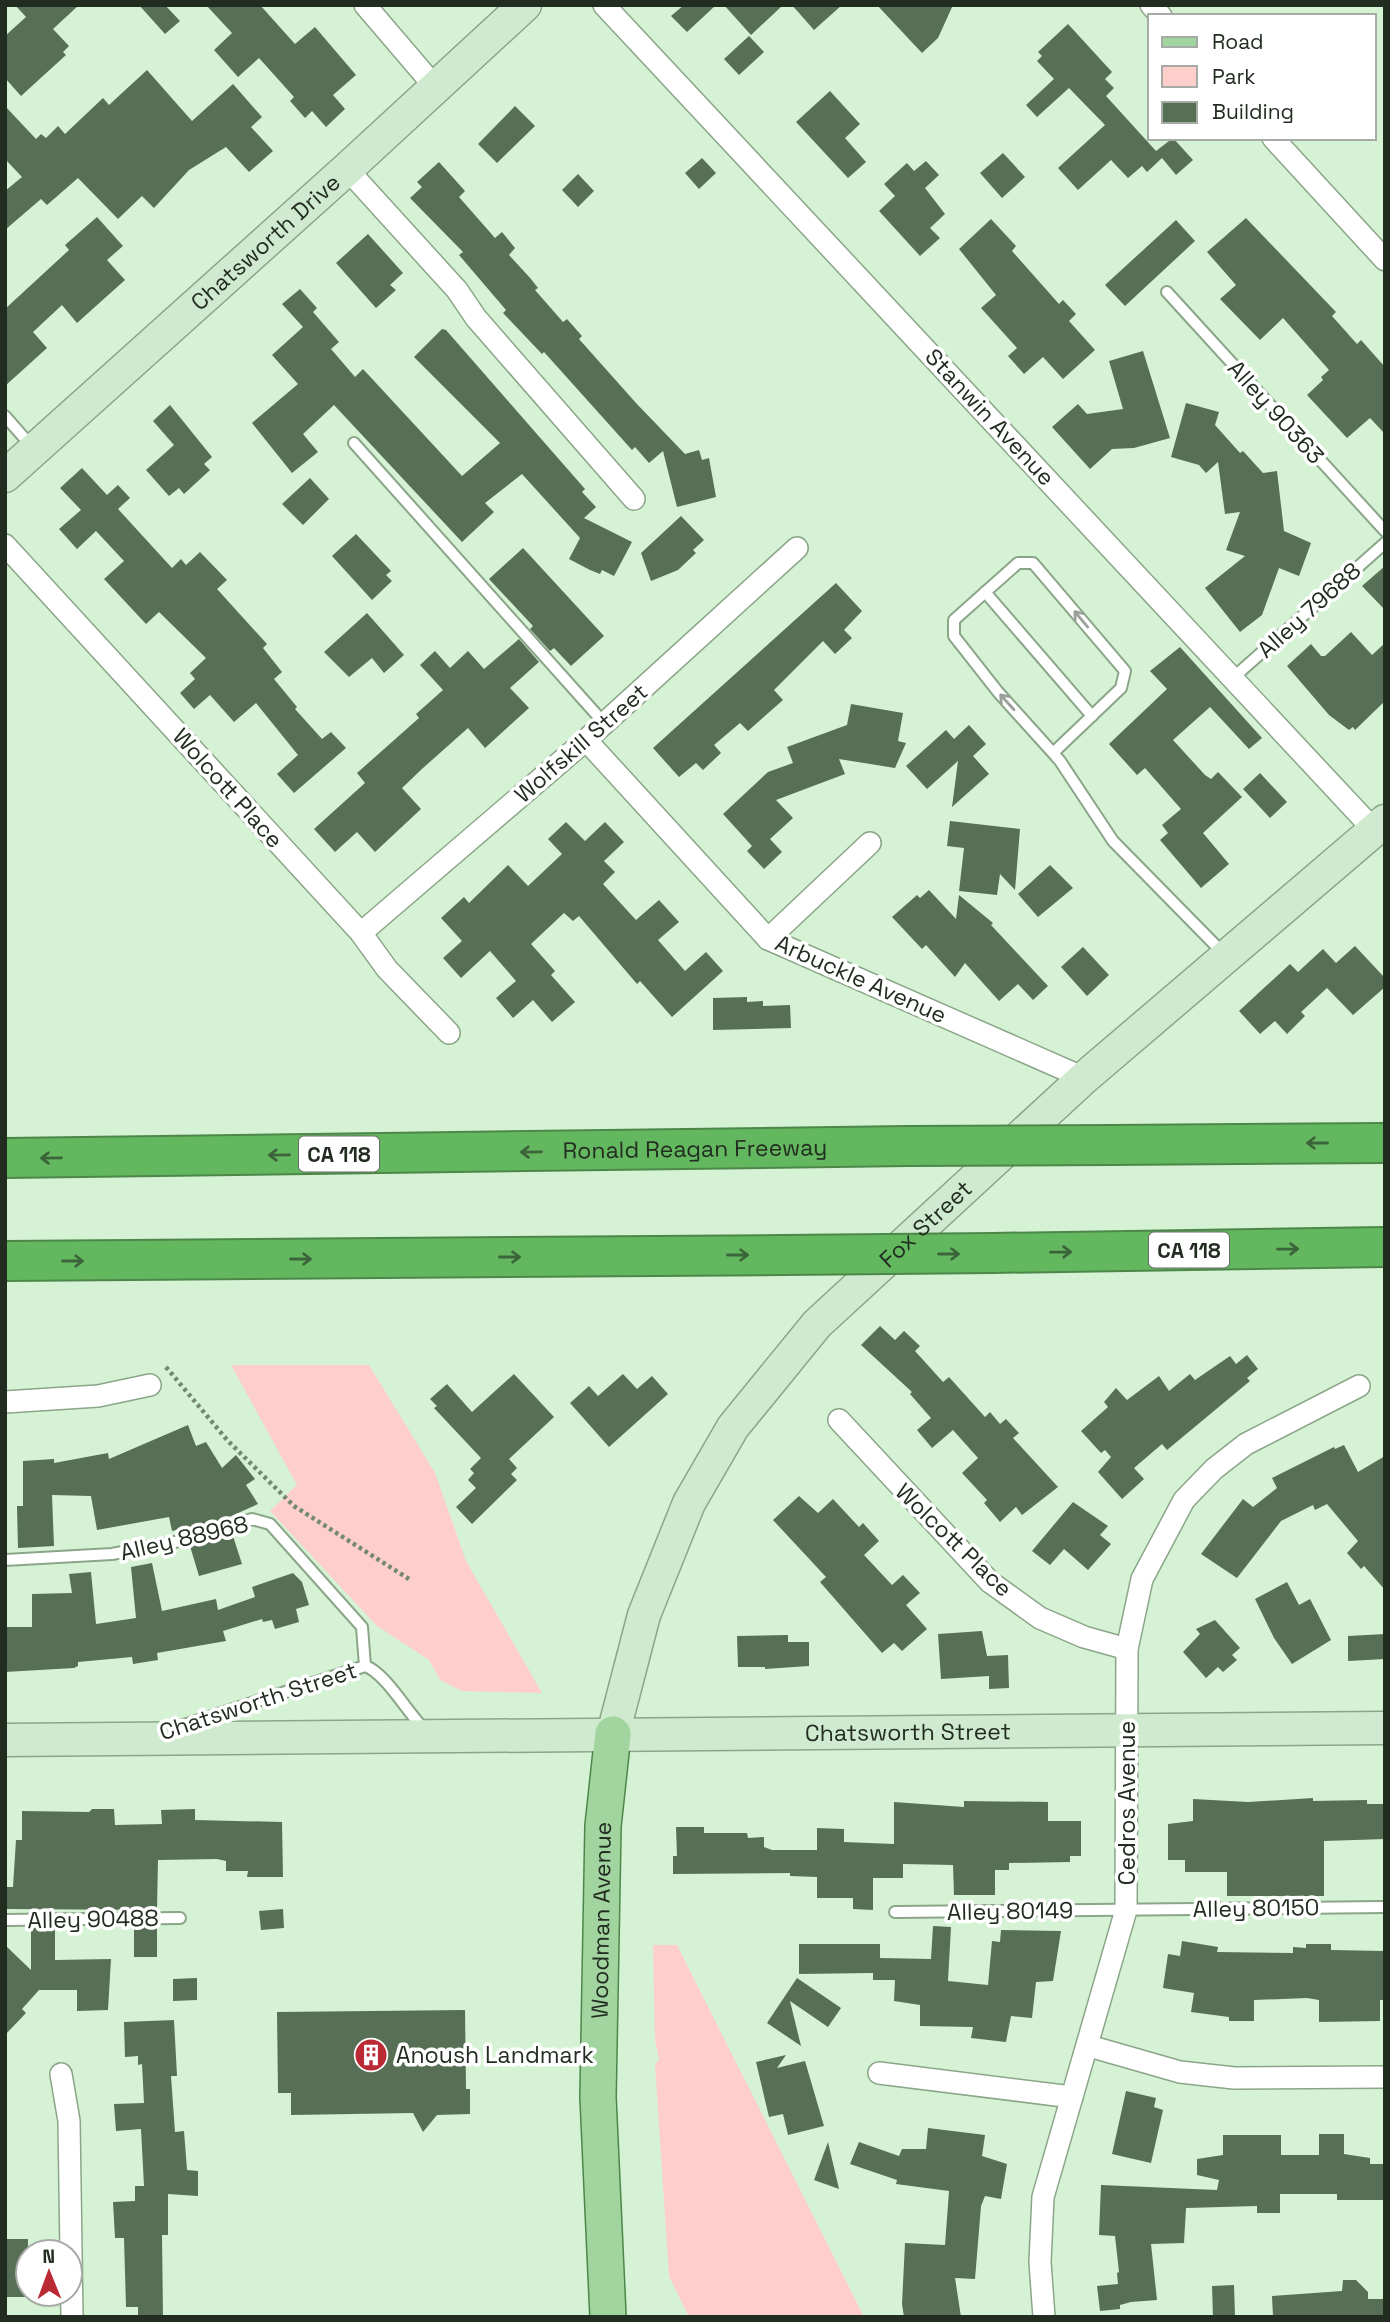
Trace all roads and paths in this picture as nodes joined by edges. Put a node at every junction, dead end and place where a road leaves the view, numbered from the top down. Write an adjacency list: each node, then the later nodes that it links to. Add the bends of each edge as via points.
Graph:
1 (365, 5): 4 (street)
2 (525, 5): 4 (main road, Chatsworth Drive)
3 (604, 5): 19 (street, Stanwin Avenue)
4 (435, 87): 6 (main road, Chatsworth Drive)
5 (1275, 140): 7 (street)
6 (348, 169): 11 (main road, Chatsworth Drive); 13 (street)
7 (1385, 260)
8 (1167, 292): 14 (lane, Alley 90363)
9 (5, 416): 11 (lane)
10 (354, 443): 21 (lane)
11 (35, 450): 12 (main road, Chatsworth Drive)
12 (5, 476)
13 (634, 499)
14 (1385, 531)
15 (1385, 542): 19 (lane, Alley 79688)
16 (5, 545): 26 (street, Wolcott Place)
17 (797, 548): 21 (street, Wolfskill Street)
18 (985, 592): 20 (lane); 20 (lane, one-way to 18, via 1121,688 1125,671 1034,563 1018,563); 23 (lane, one-way to 18, via 954,636 954,620)
19 (1234, 677): 24 (street, Stanwin Avenue)
20 (1092, 716): 23 (lane)
21 (605, 724): 22 (street, Wolfskill Street)
22 (586, 740): 26 (street, Wolfskill Street); 27 (street, Arbuckle Avenue)
23 (1053, 753): 28 (lane, via 1113,841)
24 (1380, 826): 28 (main road, Fox Street)
25 (870, 843): 27 (street)
26 (361, 933): 29 (street, Wolcott Place, via 387,969)
27 (768, 939): 30 (street, Arbuckle Avenue)
28 (1227, 957): 30 (main road, Fox Street)
29 (449, 1033)
30 (1084, 1078): 46 (main road, Fox Street, via 817,1324 733,1427 689,1503 649,1603)
31 (1385, 1143): 32 (highway, Ronald Reagan Freeway / CA 118, one-way to 32, bridge)
32 (5, 1158)
33 (1385, 1247): 34 (highway, CA 118, one-way to 33, bridge)
34 (5, 1261)
35 (166, 1367): 41 (path, via 228,1441 294,1506)
36 (150, 1385): 38 (street, via 98,1396)
37 (1359, 1386): 42 (street, Cedros Avenue, via 1246,1444 1184,1500 1142,1579)
38 (5, 1402)
39 (839, 1420): 42 (street, Wolcott Place, via 990,1581 1040,1618)
40 (5, 1560): 43 (lane, Alley 88968, via 112,1555 252,1519 270,1524 362,1627)
41 (409, 1579)
42 (1127, 1649): 45 (street, Cedros Avenue)
43 (365, 1666): 47 (lane, Chatsworth Street, via 379,1674 410,1716); 48 (lane, Chatsworth Street)
44 (1385, 1728): 45 (main road, Chatsworth Street)
45 (1127, 1731): 46 (main road, Chatsworth Street); 51 (street, Cedros Avenue)
46 (613, 1734): 47 (main road, Chatsworth Street); 61 (main road, Woodman Avenue, via 603,1826 598,2096)
47 (431, 1735): 48 (main road, Chatsworth Street)
48 (138, 1738): 49 (main road, Chatsworth Street)
49 (5, 1740)
50 (1385, 1907): 51 (lane, Alley 80150)
51 (1126, 1910): 52 (lane, Alley 80149); 55 (street, Cedros Avenue)
52 (895, 1912)
53 (180, 1918): 54 (lane, Alley 90488)
54 (5, 1920)
55 (1089, 2046): 58 (street, via 1181,2071 1234,2078); 59 (street, Cedros Avenue)
56 (879, 2073): 59 (street)
57 (61, 2074): 60 (street, via 69,2121)
58 (1385, 2077)
59 (1072, 2097): 62 (street, Cedros Avenue, via 1043,2197 1040,2262)
60 (72, 2317)
61 (608, 2317)
62 (1044, 2317)

